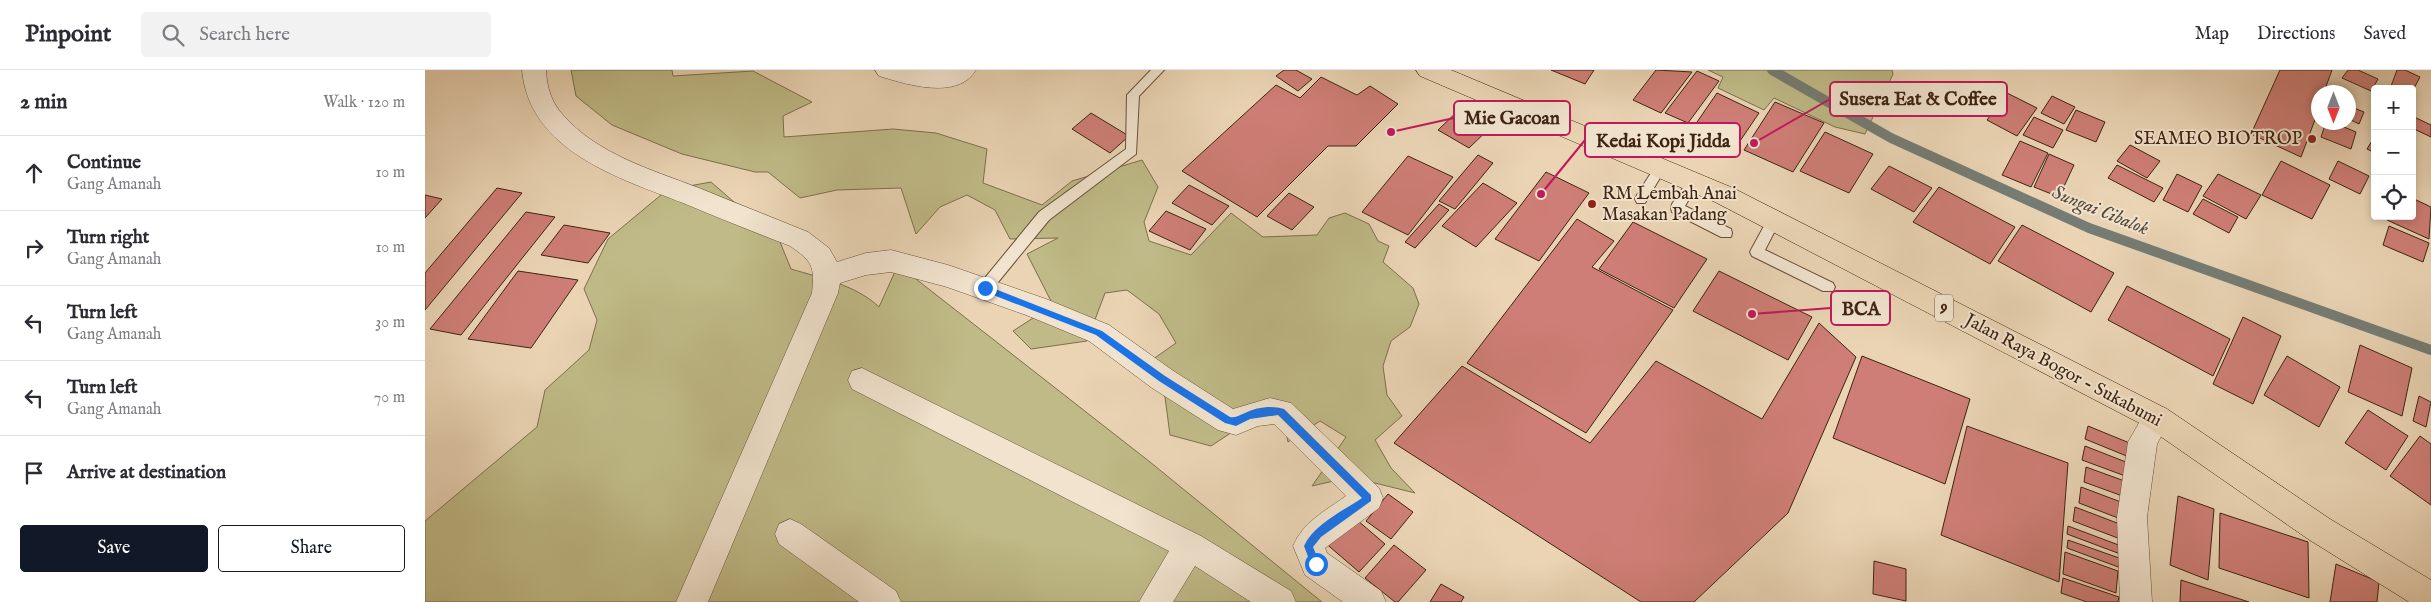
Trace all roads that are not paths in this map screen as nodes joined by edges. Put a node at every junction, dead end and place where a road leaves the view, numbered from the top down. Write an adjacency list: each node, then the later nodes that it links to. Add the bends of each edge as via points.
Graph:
1 (534, 70): 11 (street, via 535,85 543,107 559,127 583,147 614,164 799,240 814,248 825,261)
2 (887, 70): 3 (street, via 937,79 959,75)
3 (965, 70)
4 (1158, 70): 13 (lane, via 1133,95 1132,151 1044,216)
5 (1428, 70): 6 (highway, Jalan Raya Bogor - Sukabumi / 9)
6 (1660, 168): 7 (highway, Jalan Raya Bogor - Sukabumi / 9); 8 (lane)
7 (1693, 182): 9 (highway, Jalan Raya Bogor - Sukabumi / 9); 10 (lane, via 1677,208)
8 (1641, 199)
9 (1774, 221): 12 (lane, via 1757,252); 15 (highway, Jalan Raya Bogor - Sukabumi / 9)
10 (1726, 233)
11 (828, 276): 13 (street, via 866,264 891,261); 19 (street, via 825,293)
12 (1827, 287)
13 (985, 288): 23 (street, via 1099,333 1162,379 1229,421 1236,422 1248,415 1275,410 1281,412 1368,498 1317,534 1308,546 1316,564)
14 (862, 380): 17 (street)
15 (2157, 418): 18 (highway, Jalan Raya Bogor - Sukabumi / 9, via 2319,530); 24 (street, via 2143,442 2132,517)
16 (789, 534): 20 (street)
17 (1190, 546): 21 (street); 22 (street)
18 (2431, 598)
19 (692, 602)
20 (885, 602)
21 (1155, 602)
22 (1280, 602)
23 (1370, 602)
24 (2136, 602)

